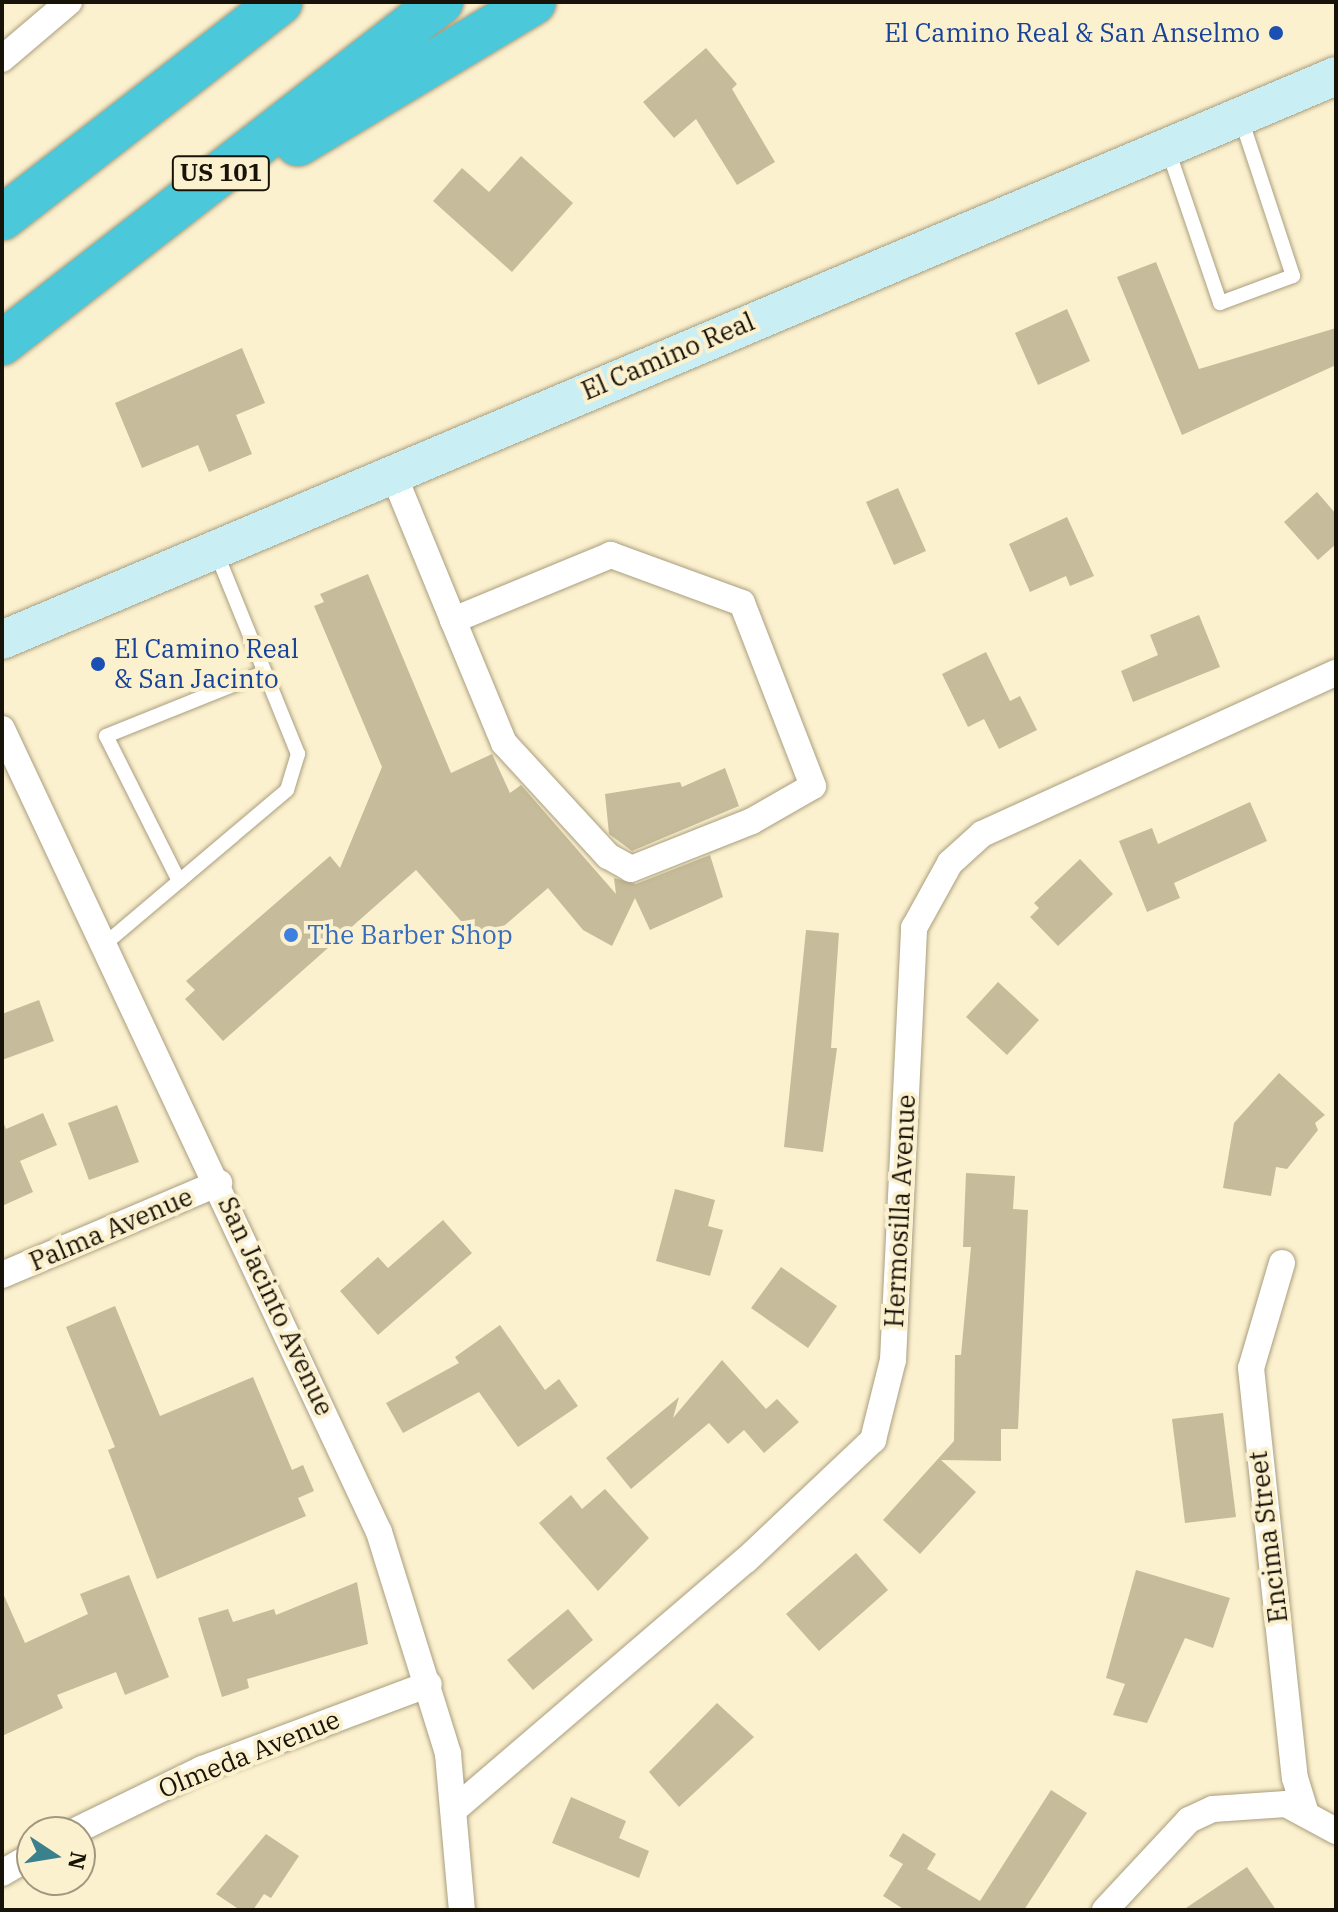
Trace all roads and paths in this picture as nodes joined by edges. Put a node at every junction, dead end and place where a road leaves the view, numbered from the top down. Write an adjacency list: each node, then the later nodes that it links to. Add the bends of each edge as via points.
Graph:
1 (69, 2): 6 (street)
2 (246, 2): 9 (highway)
3 (280, 2): 9 (highway)
4 (441, 2): 12 (highway, US 101)
5 (534, 2): 12 (highway)
6 (2, 59)
7 (1336, 76): 8 (main road, El Camino Real)
8 (1240, 116): 10 (main road, El Camino Real); 10 (lane, via 1293,276 1220,303)
9 (114, 131): 11 (highway)
10 (1167, 147): 14 (main road, El Camino Real)
11 (2, 218)
12 (128, 246): 13 (highway, US 101)
13 (2, 343)
14 (392, 471): 15 (main road, El Camino Real); 16 (street)
15 (215, 548): 17 (main road, El Camino Real); 18 (lane)
16 (453, 620): 16 (street, via 611,555 742,603 813,786 752,821 631,869 608,856 504,743)
17 (2, 640)
18 (265, 672): 21 (lane, via 298,754 287,790); 21 (lane, via 106,736)
19 (1336, 673): 27 (street, Hermosilla Avenue, via 1181,737 982,834 950,863 914,928 893,1360 873,1440 746,1560)
20 (2, 729): 22 (street, San Jacinto Avenue)
21 (179, 881): 22 (lane)
22 (106, 943): 23 (street, San Jacinto Avenue)
23 (219, 1183): 25 (street, Palma Avenue); 26 (street, San Jacinto Avenue, via 379,1532)
24 (1282, 1263): 28 (street, Encima Street, via 1251,1368 1295,1778)
25 (2, 1275)
26 (429, 1684): 27 (street, San Jacinto Avenue); 29 (street, Olmeda Avenue, via 202,1769)
27 (455, 1809): 31 (street, San Jacinto Avenue)
28 (1306, 1813): 30 (street); 32 (street, via 1270,1803 1213,1809 1189,1820)
29 (96, 1821)
30 (1336, 1831)
31 (462, 1910)
32 (1105, 1910)

